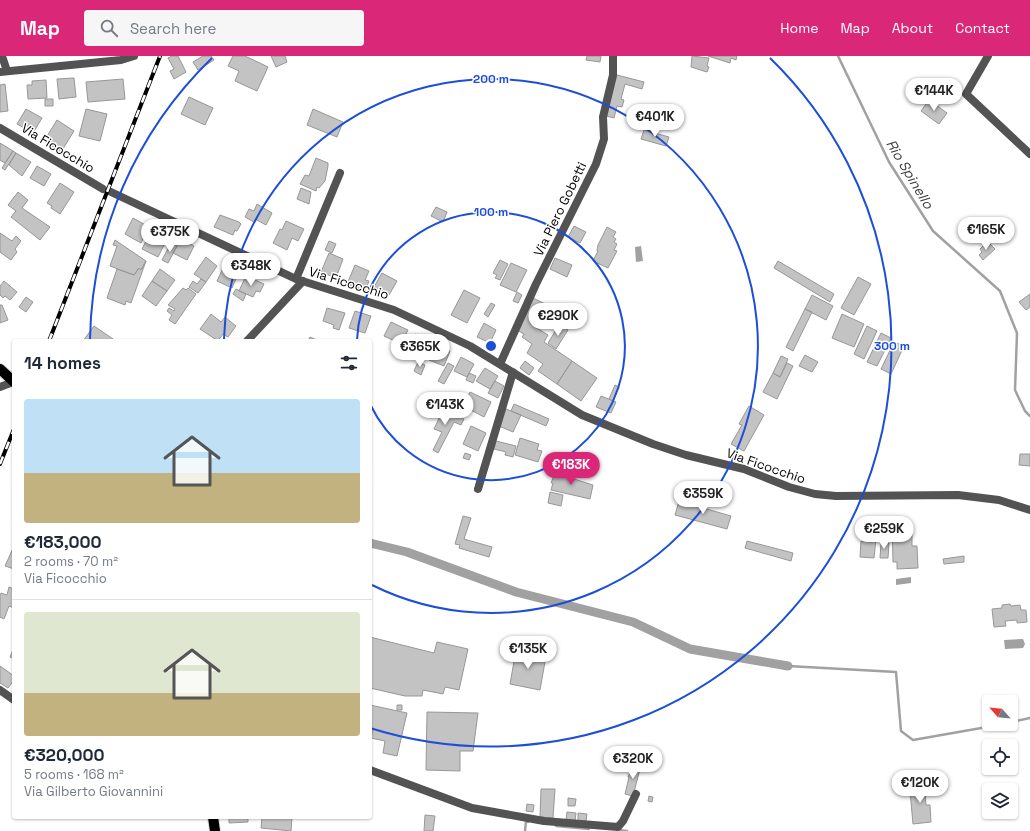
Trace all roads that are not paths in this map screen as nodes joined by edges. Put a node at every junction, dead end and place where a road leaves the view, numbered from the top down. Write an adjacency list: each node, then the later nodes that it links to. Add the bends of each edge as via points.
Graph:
1 (2, 56): 7 (street)
2 (55, 56): 6 (street)
3 (134, 56): 6 (street, via 121,60)
4 (613, 56): 13 (street, Via Piero Gobetti, via 613,74 603,117 604,139 596,164 536,284)
5 (988, 56): 9 (street, via 966,94)
6 (56, 65): 7 (street)
7 (3, 71)
8 (0, 128): 11 (street, Via Ficocchio, via 107,190)
9 (1030, 154)
10 (340, 173): 11 (street)
11 (299, 280): 12 (street); 13 (street, Via Ficocchio, via 394,310 470,346)
12 (249, 339)
13 (500, 364): 15 (street, Via Ficocchio)
14 (0, 369): 16 (main road)
15 (513, 372): 19 (street); 20 (street, Via Ficocchio, via 596,421 653,444 744,469 806,492 836,496 958,495 999,500)
16 (12, 380)
17 (12, 383): 18 (street)
18 (0, 387)
19 (478, 489)
20 (1030, 510)
21 (0, 690): 22 (street)
22 (12, 699)
23 (372, 771): 24 (street, via 472,808 544,821 618,827)
24 (636, 794)
25 (213, 819): 26 (main road)
26 (215, 831)

